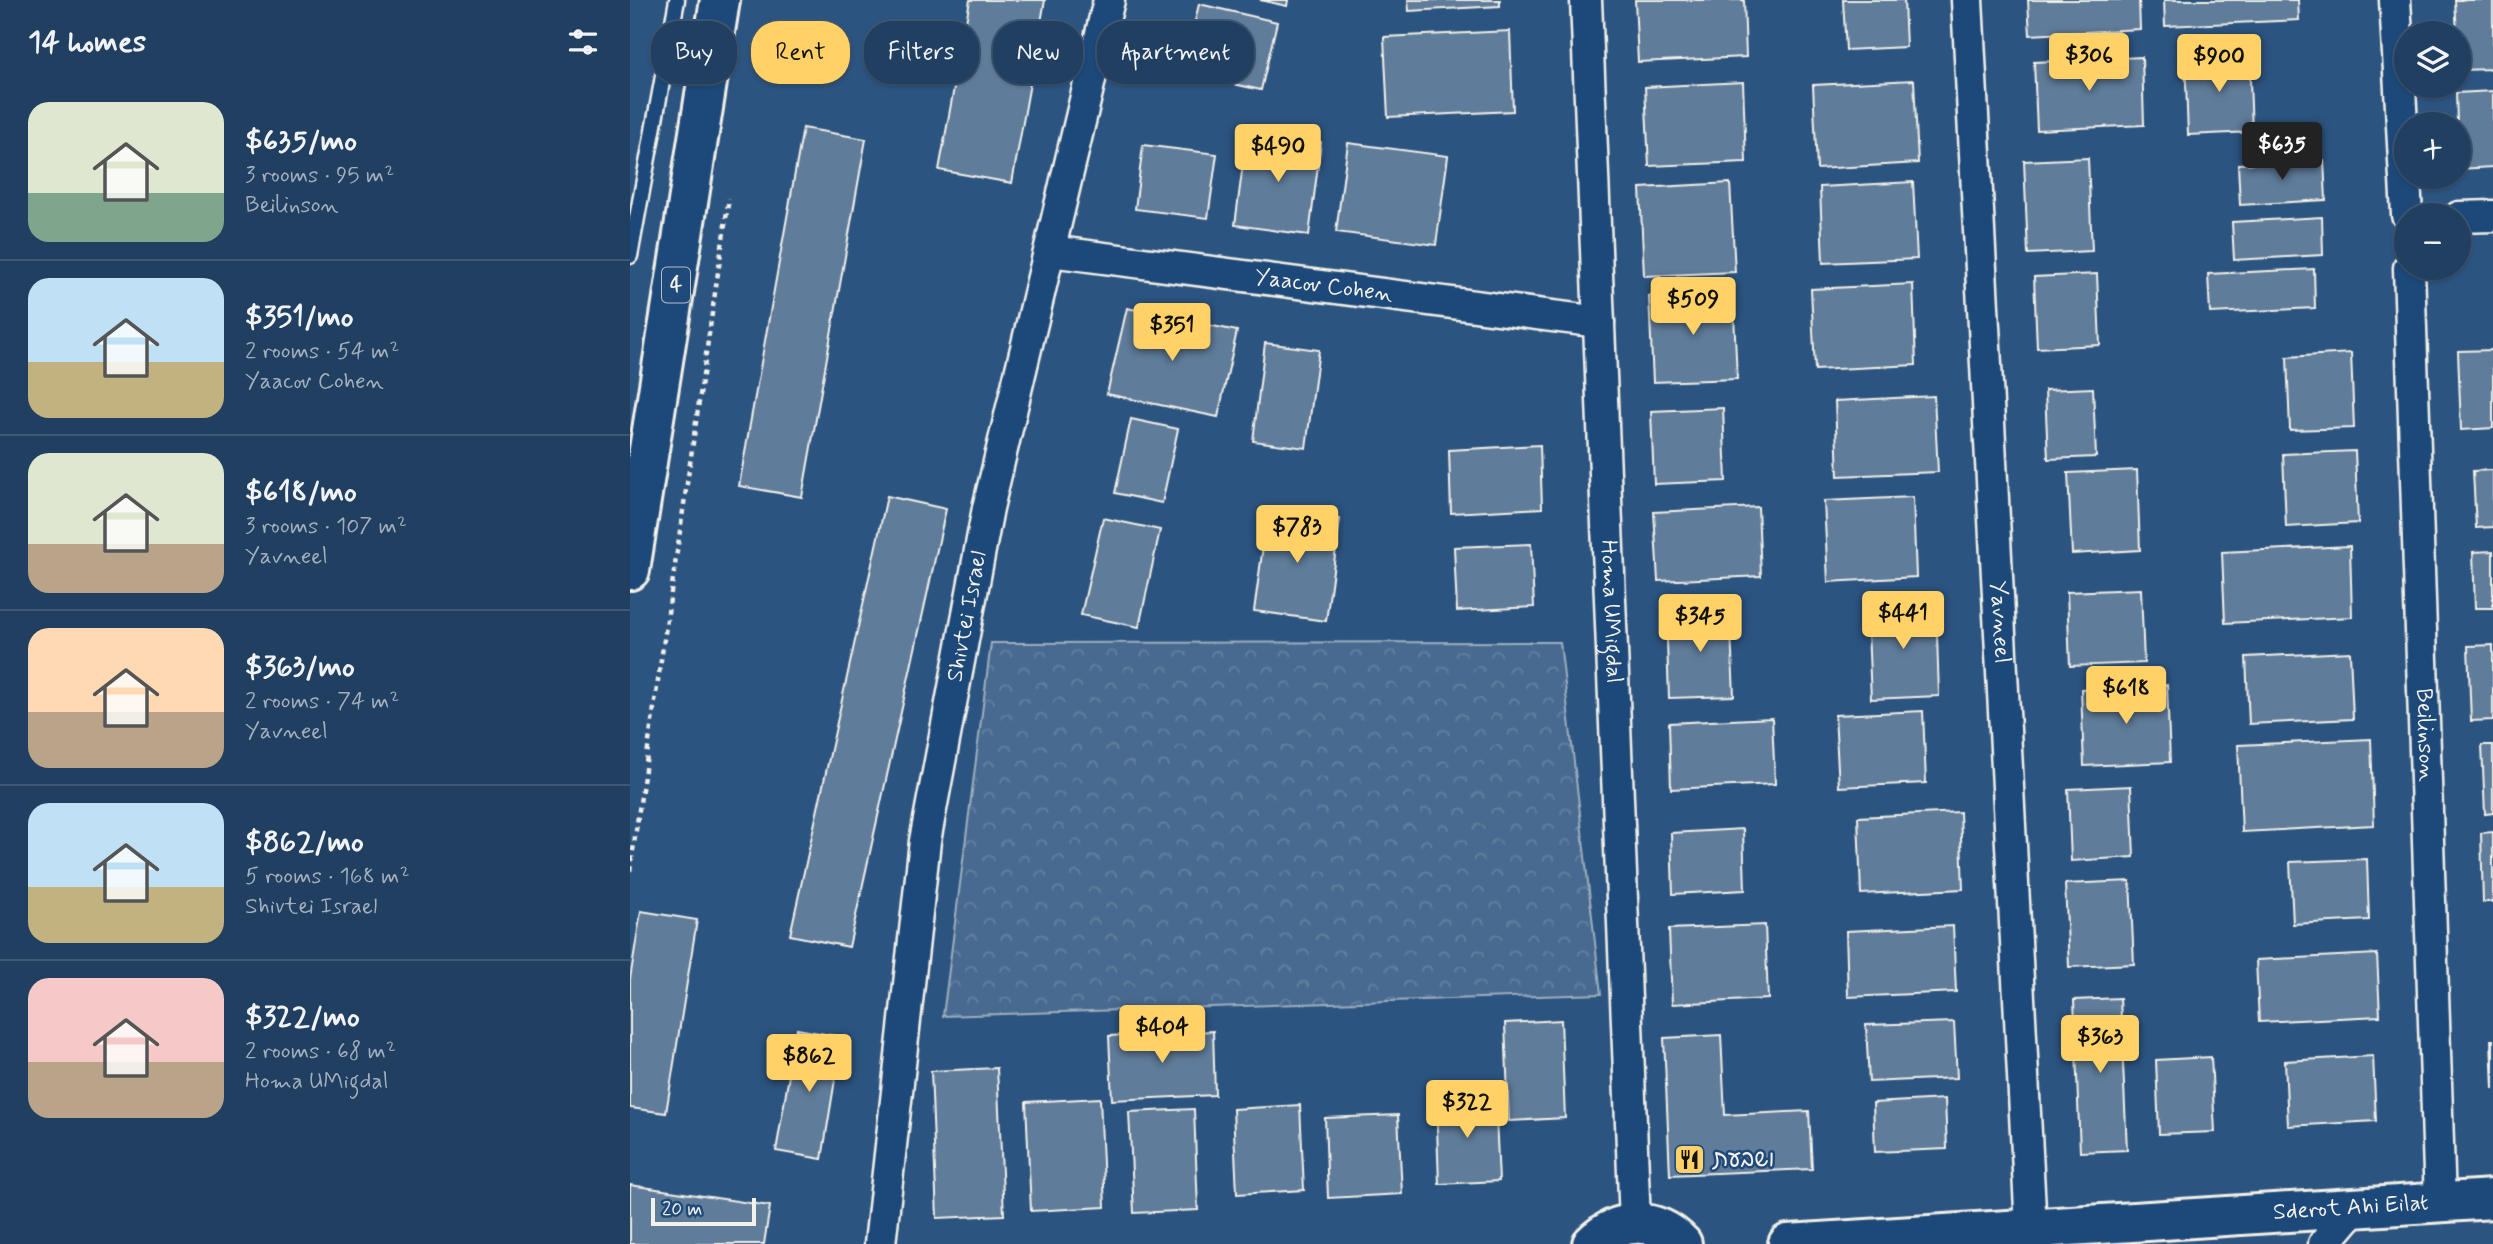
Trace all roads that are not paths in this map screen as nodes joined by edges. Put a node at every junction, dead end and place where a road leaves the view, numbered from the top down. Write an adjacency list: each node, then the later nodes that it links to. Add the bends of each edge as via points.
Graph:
1 (677, 0): 11 (lane)
2 (720, 0): 14 (main road, 4)
3 (1109, 0): 10 (street, Shivtei Israel)
4 (1586, 0): 13 (street, Homa UMigdal)
5 (1967, 0): 19 (street, Yavneel)
6 (2395, 0): 7 (street)
7 (2406, 203)
8 (2493, 216): 9 (street)
9 (2471, 217)
10 (1050, 251): 13 (street, Yaacov Cohen); 20 (street, Shivtei Israel, via 985,522 925,841)
11 (630, 256)
12 (2409, 280): 16 (street, Beilinson)
13 (1599, 322): 18 (street, Homa UMigdal)
14 (630, 569)
15 (2493, 1199): 16 (main road, Sderot Ahi Eilat)
16 (2440, 1202): 17 (main road, Sderot Ahi Eilat)
17 (2354, 1209): 19 (main road, Sderot Ahi Eilat); 24 (street)
18 (1635, 1223): 21 (main road, via 1617,1226); 22 (main road, via 1656,1225)
19 (2035, 1236): 23 (main road, Sderot Ahi Eilat)
20 (880, 1244)
21 (1592, 1244)
22 (1682, 1244)
23 (1788, 1244)
24 (2324, 1244)

